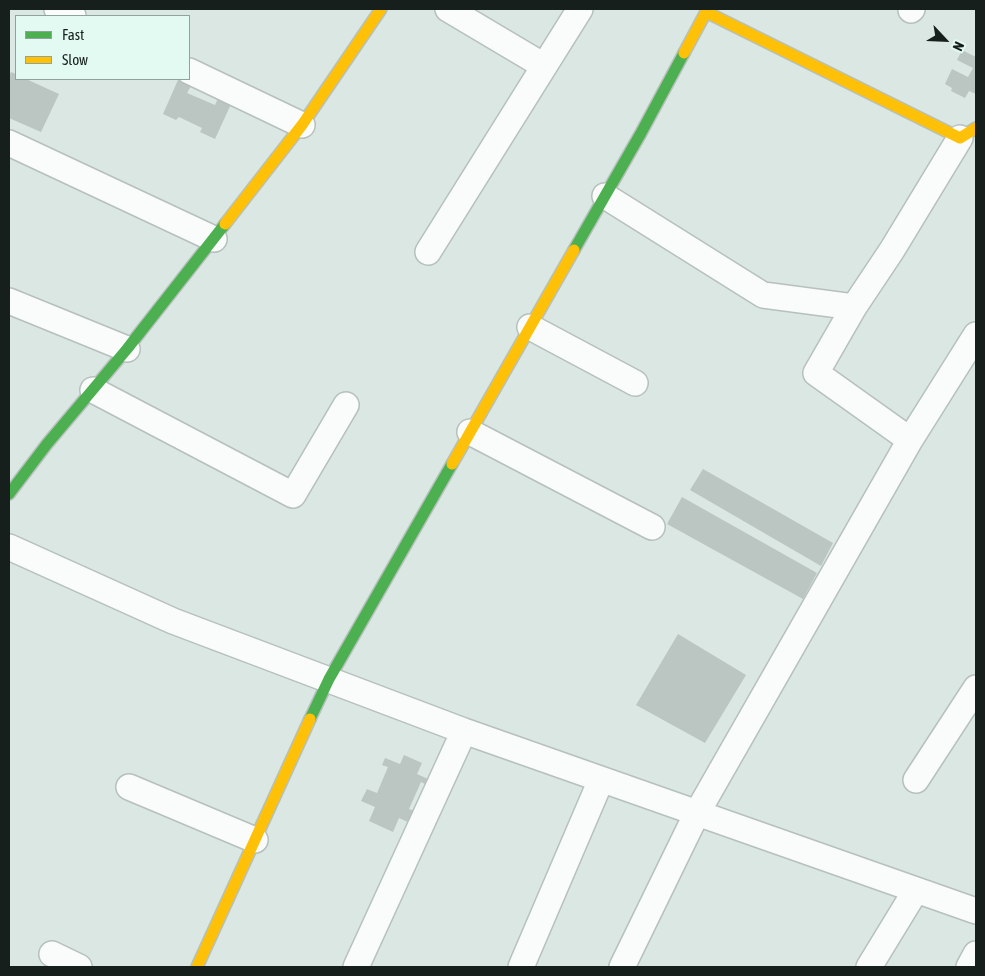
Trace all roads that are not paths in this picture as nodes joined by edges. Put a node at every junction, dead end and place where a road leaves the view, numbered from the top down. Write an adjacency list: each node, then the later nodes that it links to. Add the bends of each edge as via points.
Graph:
1 (57, 9): 5 (street)
2 (381, 9): 8 (street)
3 (448, 9): 6 (street)
4 (580, 9): 6 (street)
5 (71, 15)
6 (544, 66): 13 (street)
7 (190, 71): 8 (street)
8 (302, 125): 12 (street)
9 (968, 133): 11 (street, via 706,12); 15 (street)
10 (9, 143): 12 (street)
11 (605, 196): 15 (street, via 763,295); 16 (street)
12 (214, 239): 18 (street)
13 (428, 252)
14 (9, 300): 18 (street)
15 (854, 307): 23 (street, via 816,374)
16 (530, 327): 19 (street); 22 (street)
17 (976, 335): 23 (street)
18 (128, 349): 20 (street)
19 (635, 383)
20 (94, 390): 21 (street, via 293,495); 24 (street)
21 (346, 404)
22 (470, 432): 25 (street); 27 (street)
23 (910, 440): 33 (street)
24 (9, 494)
25 (652, 528)
26 (9, 547): 27 (street, via 173,621)
27 (328, 679): 29 (street); 34 (street)
28 (976, 688): 31 (street)
29 (464, 731): 30 (street); 41 (street)
30 (601, 780): 33 (street); 42 (street)
31 (916, 780)
32 (129, 787): 34 (street)
33 (698, 813): 35 (street); 43 (street)
34 (255, 840): 40 (street)
35 (916, 890): 36 (street); 44 (street)
36 (976, 911)
37 (52, 954): 39 (street)
38 (976, 954): 45 (street)
39 (79, 967)
40 (197, 967)
41 (356, 967)
42 (521, 967)
43 (622, 967)
44 (870, 967)
45 (969, 967)

